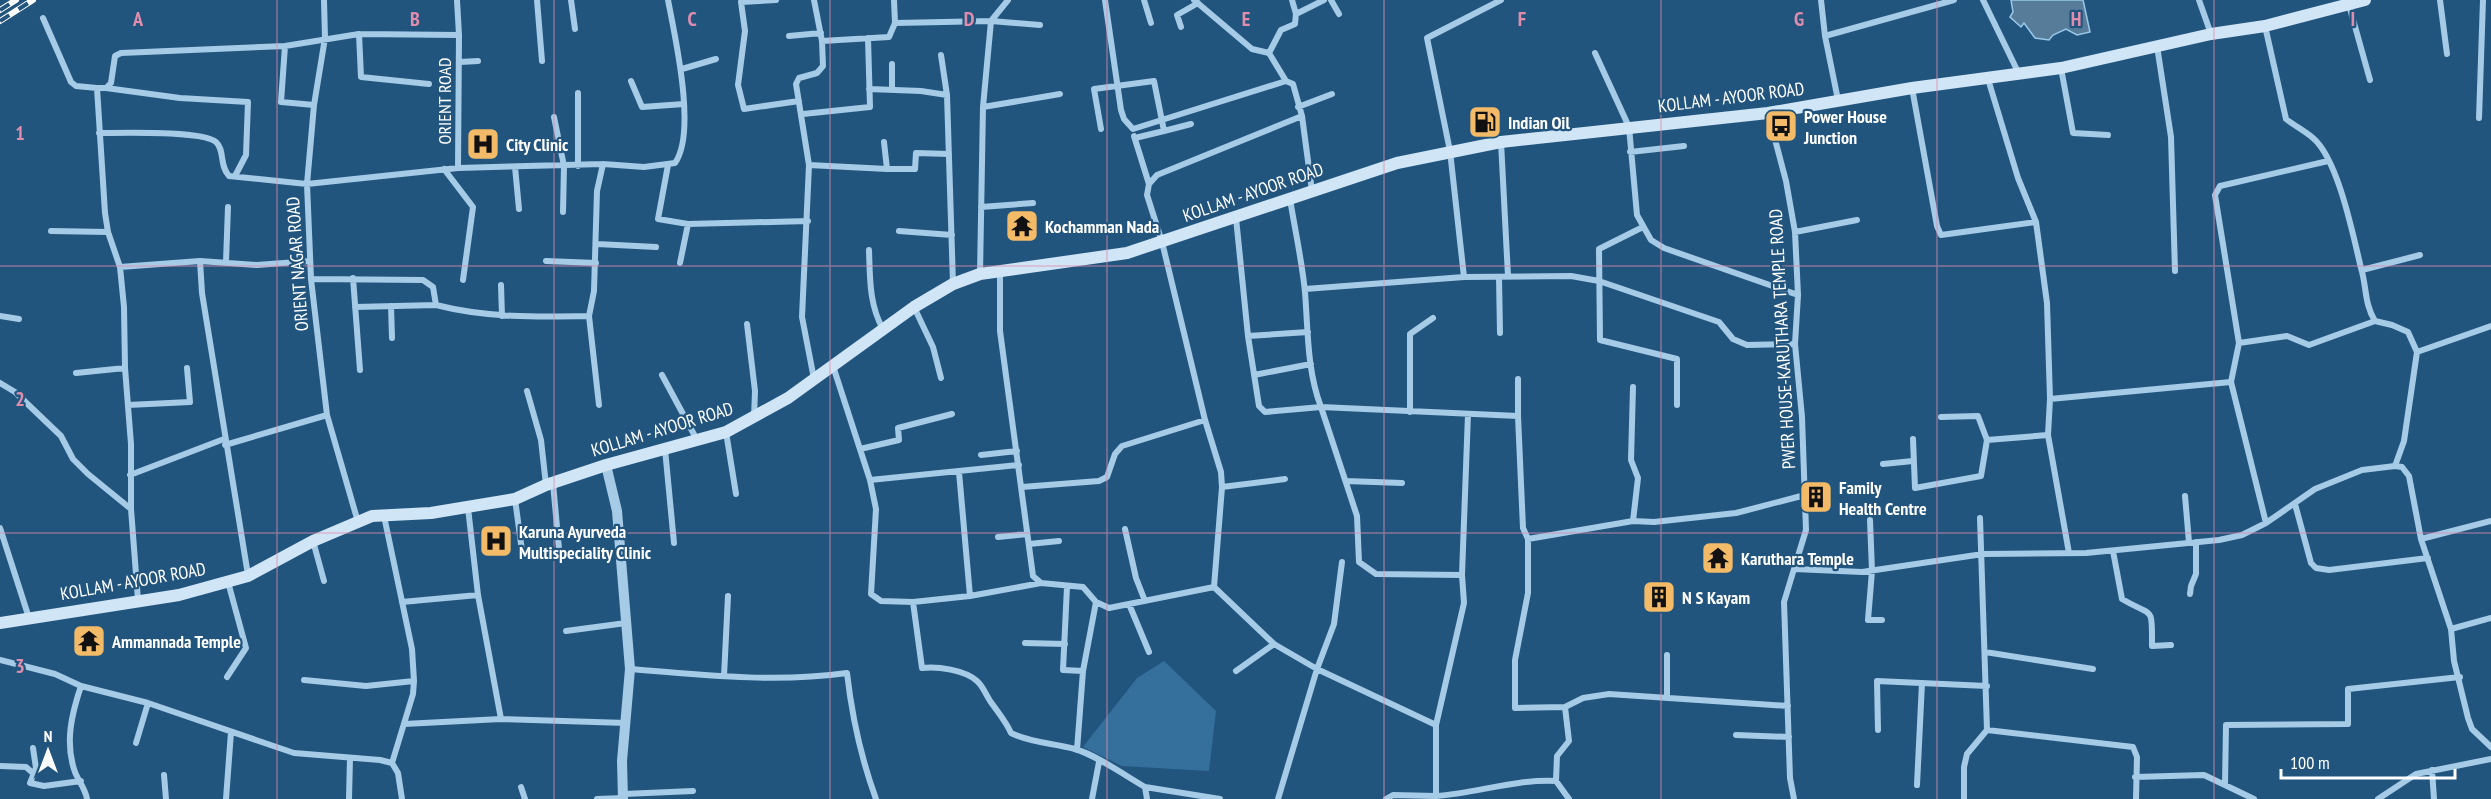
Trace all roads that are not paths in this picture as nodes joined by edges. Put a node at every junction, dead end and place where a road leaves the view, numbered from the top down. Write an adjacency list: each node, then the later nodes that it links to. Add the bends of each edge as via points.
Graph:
1 (324, 0): 42 (street, ORIENT NAGAR ROAD)
2 (457, 0): 39 (street, ORIENT ROAD)
3 (537, 0): 53 (street)
4 (571, 0): 35 (street)
5 (668, 0): 57 (street)
6 (776, 0): 23 (street)
7 (814, 0): 36 (street)
8 (894, 0): 31 (street)
9 (1008, 0): 29 (street)
10 (1105, 0): 64 (street)
11 (1144, 0): 30 (street)
12 (1292, 0): 26 (street)
13 (1324, 0): 26 (street)
14 (1331, 0): 27 (street)
15 (1501, 0): 97 (street, via 1427,38)
16 (1821, 0): 41 (street)
17 (1954, 0): 41 (street)
18 (1983, 0): 58 (street)
19 (2199, 0): 38 (street)
20 (2365, 0): 25 (main road, KOLLAM - AYOOR ROAD)
21 (2440, 0): 49 (street)
22 (2483, 0): 84 (street)
23 (741, 1): 74 (street, via 745,31 738,85 744,109)
24 (1196, 2): 34 (street, via 1177,15); 47 (street, via 1252,49)
25 (2342, 5): 33 (main road, KOLLAM - AYOOR ROAD); 60 (street)
26 (1296, 14): 47 (street, via 1295,24 1281,30)
27 (1339, 14)
28 (43, 18): 65 (street, via 71,82)
29 (991, 21): 31 (street); 32 (street); 78 (street)
30 (1151, 23)
31 (894, 24): 43 (street, via 889,37)
32 (1040, 26)
33 (2265, 26): 38 (main road, KOLLAM - AYOOR ROAD); 100 (street, via 2286,119 2313,138)
34 (1181, 27)
35 (575, 28)
36 (821, 33): 40 (street); 44 (street)
37 (359, 34): 39 (street); 42 (street); 63 (street, via 361,77)
38 (2211, 34): 46 (main road, KOLLAM - AYOOR ROAD)
39 (459, 35): 54 (street, ORIENT ROAD)
40 (789, 36)
41 (1825, 36): 75 (street)
42 (325, 38): 45 (street); 77 (street, ORIENT NAGAR ROAD)
43 (868, 38): 44 (street); 68 (street)
44 (822, 41): 74 (street, via 823,66 817,73 799,78)
45 (285, 45): 66 (street, via 121,53 115,56 111,83); 77 (street, via 281,102)
46 (2157, 45): 56 (main road, KOLLAM - AYOOR ROAD); 145 (street, via 2171,137)
47 (1269, 53): 62 (street)
48 (1594, 53): 87 (street)
49 (2447, 54)
50 (941, 55): 73 (street)
51 (716, 59): 57 (street)
52 (478, 61): 54 (street)
53 (542, 61)
54 (460, 63): 107 (street, ORIENT ROAD)
55 (892, 64): 69 (street)
56 (2061, 68): 58 (main road, KOLLAM - AYOOR ROAD); 92 (street, via 2073,133)
57 (682, 69): 76 (street)
58 (2019, 74): 59 (main road, KOLLAM - AYOOR ROAD)
59 (1988, 78): 67 (main road, KOLLAM - AYOOR ROAD); 123 (street, via 2018,178)
60 (2370, 80)
61 (631, 81): 76 (street, via 642,107)
62 (1286, 81): 79 (street, via 1293,84); 85 (street)
63 (429, 84)
64 (1117, 84): 85 (street, via 1154,81); 88 (street, via 1094,89); 89 (street, via 1124,119)
65 (97, 88): 66 (street); 91 (street)
66 (106, 88): 110 (street, via 248,102 246,155)
67 (1912, 88): 75 (main road, KOLLAM - AYOOR ROAD); 123 (street, via 1941,235)
68 (869, 89): 69 (street); 81 (street, via 870,107)
69 (892, 90): 73 (street)
70 (579, 93): 105 (street)
71 (1060, 94): 78 (street)
72 (1332, 94): 79 (street)
73 (946, 95): 99 (street)
74 (798, 100): 81 (street)
75 (1838, 100): 80 (main road, KOLLAM - AYOOR ROAD)
76 (684, 104): 102 (street, via 681,151 675,164)
77 (314, 105): 111 (street, ORIENT NAGAR ROAD)
78 (983, 107): 117 (street)
79 (1298, 107): 82 (street)
80 (1767, 113): 87 (main road, KOLLAM - AYOOR ROAD); 129 (street, PWER HOUSE-KARUTHARA TEMPLE ROAD)
81 (802, 114): 103 (street)
82 (1302, 116): 112 (street, via 1167,170); 113 (street)
83 (554, 117): 104 (street)
84 (2479, 118)
85 (1162, 120): 89 (street); 90 (street)
86 (1191, 124): 90 (street)
87 (1629, 127): 95 (main road, KOLLAM - AYOOR ROAD); 98 (street)
88 (1101, 129)
89 (1133, 129): 93 (street)
90 (1164, 131): 93 (street)
91 (99, 133): 110 (street, via 195,135 215,141 223,169); 128 (street)
92 (2109, 135)
93 (1134, 138): 112 (street)
94 (884, 142): 109 (street)
95 (1501, 142): 97 (main road, KOLLAM - AYOOR ROAD); 147 (street)
96 (1684, 146): 98 (street)
97 (1450, 151): 113 (main road, KOLLAM - AYOOR ROAD, via 1397,163); 148 (street)
98 (1630, 152): 125 (street, via 1636,215)
99 (949, 154): 109 (street, via 916,153 915,169); 130 (street)
100 (2328, 161): 143 (street, via 2336,175); 175 (street, via 2220,186 2218,190 2216,203)
101 (603, 164): 102 (street); 105 (street); 132 (street, via 597,191)
102 (668, 165): 124 (street, via 658,219)
103 (809, 165): 109 (street); 122 (street)
104 (564, 166): 105 (street); 106 (street); 119 (street)
105 (579, 166)
106 (514, 167): 107 (street); 118 (street)
107 (459, 168): 108 (street)
108 (444, 169): 111 (street); 152 (street, via 473,207)
109 (887, 169)
110 (235, 176): 111 (street)
111 (307, 184): 137 (street, ORIENT NAGAR ROAD)
112 (1149, 184): 131 (street, via 1147,195)
113 (1312, 191): 114 (main road, KOLLAM - AYOOR ROAD)
114 (1290, 199): 120 (main road, KOLLAM - AYOOR ROAD); 156 (street)
115 (1033, 203): 117 (street)
116 (228, 207): 139 (street)
117 (981, 207): 146 (street)
118 (519, 209)
119 (562, 212)
120 (1236, 218): 131 (main road, KOLLAM - AYOOR ROAD); 173 (street)
121 (1857, 220): 129 (street)
122 (808, 221): 124 (street); 188 (street, via 802,316)
123 (2036, 222): 193 (street, via 2047,303)
124 (688, 224): 141 (street)
125 (1643, 227): 153 (street, via 1599,249); 157 (street, via 1651,240 1664,248)
126 (51, 231): 128 (street)
127 (899, 231): 130 (street)
128 (108, 232): 142 (street)
129 (1795, 232): 157 (street, PWER HOUSE-KARUTHARA TEMPLE ROAD)
130 (952, 235): 154 (street)
131 (1162, 242): 144 (main road, KOLLAM - AYOOR ROAD, via 1127,253); 205 (street)
132 (597, 244): 133 (street); 140 (street)
133 (656, 247)
134 (869, 250): 170 (street, via 875,315)
135 (2420, 255): 143 (street)
136 (200, 261): 139 (street); 142 (street); 211 (street)
137 (310, 261): 139 (street, via 257,265); 151 (street, ORIENT NAGAR ROAD)
138 (546, 261): 140 (street)
139 (226, 262)
140 (596, 263): 164 (street)
141 (680, 263)
142 (120, 267): 181 (street)
143 (2362, 270): 167 (street, via 2366,308)
144 (1000, 271): 146 (main road, KOLLAM - AYOOR ROAD); 214 (street, via 1000,331)
145 (2175, 271)
146 (980, 274): 154 (main road, KOLLAM - AYOOR ROAD)
147 (1508, 276): 149 (street); 153 (street, via 1571,276)
148 (1464, 277): 149 (street); 156 (street)
149 (1500, 277): 172 (street)
150 (352, 278): 151 (street); 158 (street, via 423,280 433,287); 161 (street)
151 (311, 279): 201 (street, ORIENT NAGAR ROAD)
152 (464, 280)
153 (1599, 281): 176 (street, via 1719,322 1733,339 1747,345); 196 (street, via 1600,340 1677,359)
154 (953, 284): 160 (main road, KOLLAM - AYOOR ROAD)
155 (501, 285): 163 (street)
156 (1305, 289): 171 (street)
157 (1798, 295): 176 (street, PWER HOUSE-KARUTHARA TEMPLE ROAD)
158 (436, 305): 159 (street); 163 (street)
159 (391, 306): 161 (street); 174 (street)
160 (914, 306): 170 (main road, KOLLAM - AYOOR ROAD); 186 (street, via 933,347)
161 (355, 307): 182 (street)
162 (0, 316): 166 (street)
163 (502, 316): 164 (street)
164 (590, 316): 195 (street)
165 (1433, 318): 198 (street, via 1410,334)
166 (19, 319)
167 (2375, 321): 175 (street, via 2309,345 2287,336); 177 (street, via 2408,332)
168 (747, 324): 204 (street, via 755,391)
169 (2491, 326): 177 (street)
170 (883, 329): 179 (main road, KOLLAM - AYOOR ROAD)
171 (1308, 332): 173 (street); 178 (street)
172 (1500, 333)
173 (1248, 336): 185 (street)
174 (392, 338)
175 (2240, 343): 189 (street)
176 (1795, 344): 231 (street, PWER HOUSE-KARUTHARA TEMPLE ROAD)
177 (2417, 352): 220 (street, via 2404,441)
178 (1311, 364): 185 (street); 197 (street)
179 (833, 366): 188 (main road, KOLLAM - AYOOR ROAD); 213 (street)
180 (187, 368): 194 (street, via 190,402)
181 (125, 369): 183 (street); 194 (street)
182 (360, 370)
183 (76, 373)
184 (662, 375): 209 (street)
185 (1254, 375): 197 (street, via 1259,406 1265,412)
186 (941, 378)
187 (1518, 379): 202 (street)
188 (814, 380): 204 (main road, KOLLAM - AYOOR ROAD)
189 (2231, 382): 193 (street); 243 (street)
190 (0, 383): 236 (street, via 62,436 73,459)
191 (1633, 387): 240 (street, via 1631,460 1638,478)
192 (527, 391): 227 (street)
193 (2050, 399): 207 (street)
194 (128, 405): 222 (street)
195 (599, 405)
196 (1677, 405)
197 (1321, 407): 198 (street); 225 (street)
198 (1410, 412): 200 (street)
199 (952, 414): 213 (street, via 898,428 899,440)
200 (1468, 414): 202 (street); 264 (street)
201 (327, 415): 211 (street); 242 (street, ORIENT NAGAR ROAD)
202 (1518, 416): 248 (street, via 1523,528)
203 (1941, 417): 210 (street, via 1978,416)
204 (754, 418): 206 (main road, KOLLAM - AYOOR ROAD)
205 (1205, 420): 228 (street, via 1122,446 1114,454 1107,477 1099,481); 229 (street)
206 (726, 432): 209 (main road, KOLLAM - AYOOR ROAD); 230 (street)
207 (2048, 435): 210 (street); 258 (street)
208 (1913, 439): 216 (street)
209 (697, 440): 212 (main road, KOLLAM - AYOOR ROAD)
210 (1987, 440): 216 (street, via 1981,476 1915,488)
211 (224, 442): 222 (street); 265 (street)
212 (665, 449): 218 (main road, KOLLAM - AYOOR ROAD); 253 (street)
213 (860, 449): 224 (street)
214 (1017, 451): 215 (street); 219 (street)
215 (981, 455)
216 (1913, 461): 217 (street)
217 (1883, 464)
218 (606, 465): 227 (main road, KOLLAM - AYOOR ROAD); 285 (street, via 617,511)
219 (1019, 465): 221 (street); 228 (street)
220 (2395, 466): 234 (street, via 2362,470 2315,489); 249 (street, via 2402,467 2409,476)
221 (959, 472): 224 (street); 274 (street)
222 (130, 475): 236 (street)
223 (1285, 478): 229 (street)
224 (870, 480): 278 (street, via 876,509 872,594 881,601)
225 (1346, 481): 226 (street); 264 (street, via 1357,516 1359,562 1365,569 1376,574)
226 (1402, 483)
227 (550, 484): 233 (main road, KOLLAM - AYOOR ROAD); 255 (street)
228 (1022, 487): 246 (street)
229 (1222, 487): 270 (street)
230 (736, 494)
231 (1805, 495): 240 (street, via 1736,513); 262 (street, PWER HOUSE-KARUTHARA TEMPLE ROAD, via 1806,530)
232 (2185, 495): 252 (street)
233 (514, 499): 235 (main road, KOLLAM - AYOOR ROAD); 256 (street)
234 (2295, 504): 243 (street); 260 (street, via 2316,568 2330,570)
235 (468, 507): 237 (main road, KOLLAM - AYOOR ROAD); 272 (street)
236 (130, 509): 275 (street)
237 (384, 515): 242 (main road, KOLLAM - AYOOR ROAD); 277 (street)
238 (1980, 518): 259 (street)
239 (1870, 520): 263 (street)
240 (1633, 521): 248 (street)
241 (2491, 521): 249 (street)
242 (358, 522): 251 (main road, KOLLAM - AYOOR ROAD)
243 (2266, 523): 252 (street, via 2242,535)
244 (0, 528): 282 (street)
245 (1125, 529): 276 (street)
246 (1027, 534): 247 (street); 254 (street)
247 (998, 537)
248 (1528, 539): 311 (street, via 1528,593 1515,660 1515,708)
249 (2421, 539): 260 (street)
250 (1059, 541): 254 (street)
251 (313, 542): 265 (main road, KOLLAM - AYOOR ROAD); 267 (street)
252 (2192, 542): 257 (street); 271 (street, via 2196,573)
253 (674, 543)
254 (1029, 544): 268 (street, via 1033,576)
255 (559, 549)
256 (522, 550)
257 (2113, 551): 258 (street); 291 (street, via 2122,599 2152,617 2152,646)
258 (2069, 553): 259 (street)
259 (1983, 554): 263 (street); 293 (street)
260 (2428, 558): 286 (street)
261 (1342, 562): 297 (street, via 1334,624)
262 (1794, 569): 263 (street); 312 (street, PWER HOUSE-KARUTHARA TEMPLE ROAD, via 1784,602)
263 (1872, 571): 283 (street, via 1868,620)
264 (1462, 575): 316 (street, via 1464,603)
265 (248, 576): 266 (main road, KOLLAM - AYOOR ROAD)
266 (228, 581): 275 (main road, KOLLAM - AYOOR ROAD, via 179,595); 302 (street, via 246,648)
267 (324, 581)
268 (1041, 583): 269 (street); 274 (street)
269 (1068, 587): 279 (street, via 1083,587); 289 (street)
270 (1214, 587): 276 (street); 290 (street)
271 (2190, 594)
272 (478, 595): 277 (street); 313 (street)
273 (728, 596): 301 (street)
274 (970, 596): 278 (street)
275 (138, 600): 282 (main road, KOLLAM - AYOOR ROAD)
276 (1145, 601): 280 (street)
277 (402, 602): 305 (street)
278 (913, 602): 325 (street, via 922,668 953,670 976,680 1011,733 1020,738)
279 (1096, 603): 280 (street, via 1109,608); 299 (street)
280 (1129, 604): 292 (street)
281 (2491, 618): 286 (street)
282 (29, 619): 284 (main road, KOLLAM - AYOOR ROAD)
283 (1882, 620)
284 (0, 623)
285 (626, 623): 287 (street); 296 (street)
286 (2451, 629): 303 (street)
287 (566, 631)
288 (1025, 643): 289 (street)
289 (1065, 644): 299 (street, via 1064,670)
290 (1274, 644): 297 (street); 300 (street)
291 (2171, 645)
292 (1149, 652)
293 (1985, 652): 298 (street); 308 (street)
294 (1667, 655): 309 (street)
295 (0, 660): 307 (street, via 55,674)
296 (630, 669): 301 (street); 315 (street)
297 (1317, 669): 316 (street); 355 (street)
298 (2092, 669)
299 (1083, 671): 325 (street)
300 (1236, 671)
301 (724, 676): 351 (street, via 804,678 847,673 858,743)
302 (227, 677)
303 (2460, 677): 323 (street, via 2472,729); 338 (street, via 2349,689 2349,724 2226,725)
304 (304, 680): 305 (street, via 366,686)
305 (414, 681): 314 (street)
306 (1922, 683): 308 (street); 317 (street, via 1877,681); 337 (street)
307 (81, 686): 310 (street); 335 (street, via 73,709 69,742 74,771)
308 (1987, 686): 318 (street)
309 (1668, 698): 311 (street, via 1597,694); 312 (street)
310 (148, 703): 319 (street); 322 (street)
311 (1565, 706): 336 (street, via 1569,741 1557,756)
312 (1788, 706): 321 (street, PWER HOUSE-KARUTHARA TEMPLE ROAD)
313 (501, 719): 314 (street); 315 (street)
314 (404, 723): 329 (street)
315 (626, 723): 343 (street)
316 (1436, 725): 342 (street)
317 (1878, 729)
318 (1987, 730): 334 (street, via 2133,747 2137,757); 359 (street, via 1967,754)
319 (231, 732): 326 (street, via 294,753); 346 (street)
320 (1736, 735): 321 (street)
321 (1789, 737): 358 (street, PWER HOUSE-KARUTHARA TEMPLE ROAD)
322 (136, 743)
323 (2491, 747)
324 (33, 748): 332 (street)
325 (1077, 750): 328 (street)
326 (350, 758): 329 (street); 347 (street)
327 (2491, 759): 331 (street)
328 (1099, 762): 340 (street); 352 (street)
329 (392, 763): 348 (street, via 398,773)
330 (0, 766): 332 (street, via 26,767)
331 (2432, 770): 362 (street, via 2406,780); 363 (street)
332 (34, 774): 335 (street, via 30,783 44,786)
333 (164, 775): 345 (street)
334 (2135, 777): 338 (street, via 2205,775); 360 (street)
335 (81, 781): 344 (street)
336 (1556, 781): 342 (street, via 1517,782); 357 (street)
337 (1917, 785)
338 (2225, 785): 361 (street)
339 (520, 787): 349 (street)
340 (1145, 788): 353 (street); 354 (street)
341 (693, 791): 343 (street)
342 (1436, 796): 356 (street, via 1393,795)
343 (623, 797): 350 (street)
344 (87, 799)
345 (166, 799)
346 (226, 799)
347 (349, 799)
348 (402, 799)
349 (525, 799)
350 (597, 799)
351 (876, 799)
352 (1092, 799)
353 (1147, 799)
354 (1220, 799)
355 (1278, 799)
356 (1386, 799)
357 (1569, 799)
358 (1794, 799)
359 (1964, 799)
360 (2136, 799)
361 (2254, 799)
362 (2378, 799)
363 (2434, 799)

